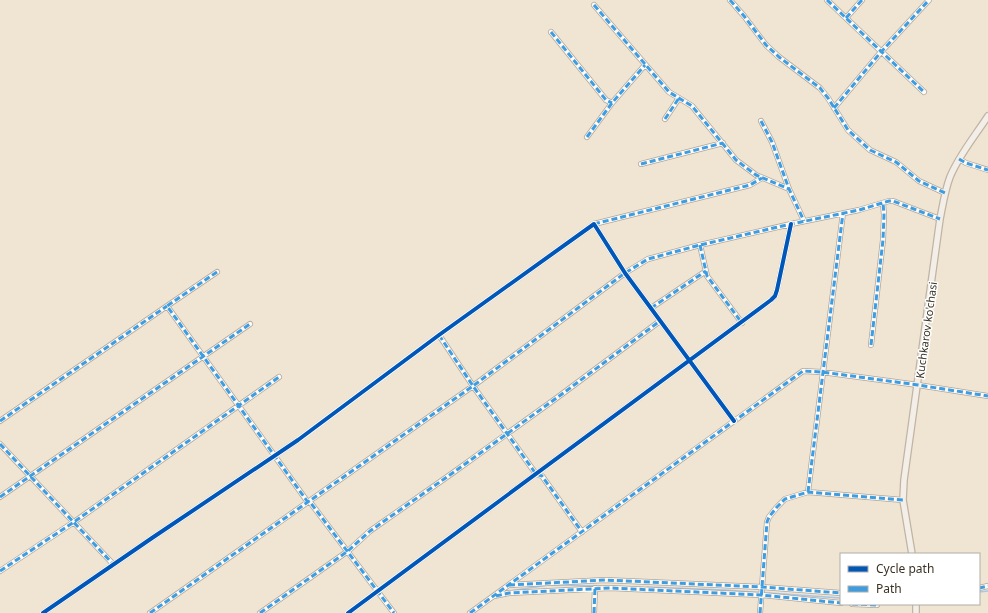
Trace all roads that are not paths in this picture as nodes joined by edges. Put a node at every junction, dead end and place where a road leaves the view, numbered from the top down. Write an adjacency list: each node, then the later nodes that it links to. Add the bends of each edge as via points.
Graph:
1 (730, 0): 13 (street, via 766,45 820,88)
2 (827, 0): 6 (street)
3 (862, 0): 6 (street)
4 (929, 0): 8 (street)
5 (594, 4): 9 (street)
6 (846, 18): 8 (street)
7 (551, 32): 12 (street, via 606,100)
8 (881, 52): 10 (street); 13 (street)
9 (645, 65): 11 (street, via 669,92); 12 (street)
10 (924, 92)
11 (680, 98): 15 (street); 18 (street, via 692,106)
12 (612, 103): 17 (street)
13 (834, 108): 24 (street, via 848,130 870,150 896,162 919,181)
14 (988, 116): 19 (main road, Kuchkarov ko'chasi)
15 (665, 119)
16 (761, 121): 23 (street, via 772,142)
17 (587, 137)
18 (723, 142): 20 (street); 22 (street, via 736,160)
19 (959, 159): 21 (street); 24 (main road, Kuchkarov ko'chasi)
20 (641, 164)
21 (988, 170)
22 (762, 178): 23 (street); 29 (street, via 750,185)
23 (789, 189): 28 (street)
24 (945, 193): 27 (main road, Kuchkarov ko'chasi)
25 (883, 203): 26 (street); 27 (street, via 893,201); 41 (street, via 883,240)
26 (843, 213): 28 (street); 44 (street)
27 (940, 219): 46 (main road, Kuchkarov ko'chasi)
28 (804, 221): 30 (street)
29 (594, 224): 34 (street); 40 (street)
30 (791, 224): 31 (street); 38 (street, via 775,296)
31 (700, 245): 32 (street); 34 (street, via 648,259)
32 (706, 271): 36 (street); 38 (street, via 707,276)
33 (217, 272): 35 (street)
34 (625, 273): 36 (street); 47 (street)
35 (167, 306): 42 (street); 50 (street)
36 (651, 308): 37 (street)
37 (660, 320): 43 (street); 52 (street)
38 (742, 323): 43 (street)
39 (250, 324): 42 (street)
40 (439, 335): 47 (street); 54 (street, via 303,437)
41 (871, 345)
42 (203, 357): 49 (street); 56 (street)
43 (690, 361): 51 (street); 55 (street)
44 (822, 372): 46 (street); 51 (street, via 803,371); 57 (street)
45 (279, 376): 49 (street)
46 (918, 385): 48 (street); 59 (main road, Kuchkarov ko'chasi)
47 (473, 386): 52 (street); 60 (street)
48 (988, 396)
49 (237, 406): 54 (street); 61 (street)
50 (0, 421)
51 (734, 421): 62 (street)
52 (507, 434): 55 (street); 63 (street, via 370,531)
53 (0, 444): 56 (street)
54 (275, 455): 60 (street); 65 (street)
55 (536, 474): 62 (street, via 542,476); 70 (street)
56 (30, 476): 58 (street); 61 (street)
57 (808, 492): 59 (street); 69 (street, via 785,499 769,517 766,527)
58 (0, 497)
59 (903, 500): 64 (main road, Kuchkarov ko'chasi)
60 (310, 502): 63 (street); 76 (street)
61 (74, 522): 65 (street); 66 (street)
62 (582, 532): 67 (street)
63 (348, 551): 70 (street); 77 (street)
64 (912, 553)
65 (113, 564): 75 (street)
66 (0, 571)
67 (509, 585): 69 (street, via 605,580); 73 (street)
68 (595, 588): 72 (street); 73 (street, via 509,593); 81 (street)
69 (762, 588): 71 (street); 72 (street)
70 (378, 591): 78 (street); 79 (street)
71 (840, 592)
72 (761, 595): 74 (street); 82 (street)
73 (492, 597): 80 (street)
74 (840, 603)
75 (43, 613)
76 (150, 613)
77 (260, 613)
78 (348, 613)
79 (394, 613)
80 (470, 613)
81 (594, 613)
82 (760, 613)

